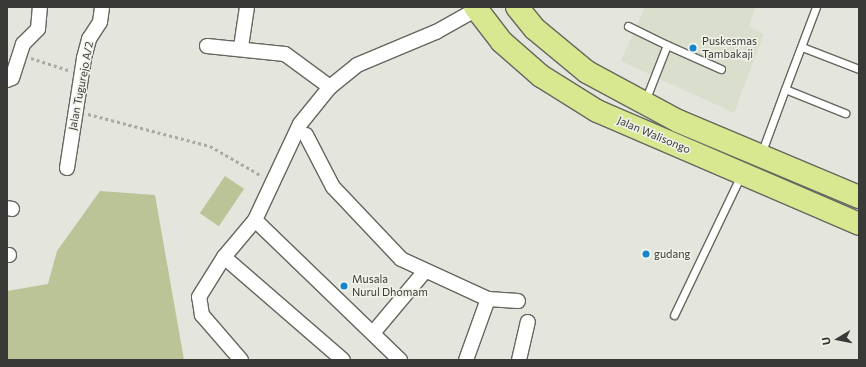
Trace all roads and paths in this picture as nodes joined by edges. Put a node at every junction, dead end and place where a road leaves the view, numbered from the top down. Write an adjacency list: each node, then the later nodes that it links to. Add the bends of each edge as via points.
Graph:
1 (40, 7): 12 (street, via 38,29)
2 (102, 7): 15 (street, Jalan Tugurejo A/2, via 100,22 89,39)
3 (247, 7): 10 (street)
4 (517, 7): 19 (highway, Jalan Walisongo, via 534,29 587,72)
5 (816, 7): 11 (lane)
6 (476, 8): 17 (street, via 436,32 357,65); 25 (highway, Jalan Walisongo, via 502,42 541,76 597,111)
7 (628, 26): 8 (lane)
8 (667, 45): 13 (lane); 19 (lane)
9 (207, 46): 10 (street)
10 (241, 47): 17 (street, via 286,54)
11 (802, 48): 14 (lane); 18 (lane)
12 (19, 52): 15 (path); 16 (street)
13 (721, 69)
14 (859, 69)
15 (82, 74): 20 (street, Jalan Tugurejo A/2)
16 (9, 79)
17 (330, 87): 26 (street, via 300,124)
18 (786, 89): 21 (lane); 23 (lane)
19 (644, 103): 23 (highway, Jalan Walisongo, via 678,121)
20 (76, 110): 24 (street, Jalan Tugurejo A/2); 26 (path, via 210,146)
21 (845, 112)
22 (306, 135): 31 (street, via 333,187 376,236 401,259)
23 (760, 156): 27 (highway, Jalan Walisongo)
24 (67, 168)
25 (742, 173): 29 (highway, Jalan Walisongo); 34 (lane)
26 (272, 183): 28 (street)
27 (859, 198)
28 (255, 220): 30 (street); 36 (street)
29 (859, 224)
30 (224, 257): 37 (street, via 198,301 209,325); 38 (street)
31 (425, 271): 32 (street); 36 (street)
32 (488, 299): 33 (street); 40 (street)
33 (518, 301)
34 (674, 315)
35 (528, 322): 41 (street)
36 (373, 333): 39 (street)
37 (241, 360)
38 (343, 360)
39 (400, 360)
40 (466, 360)
41 (520, 360)

